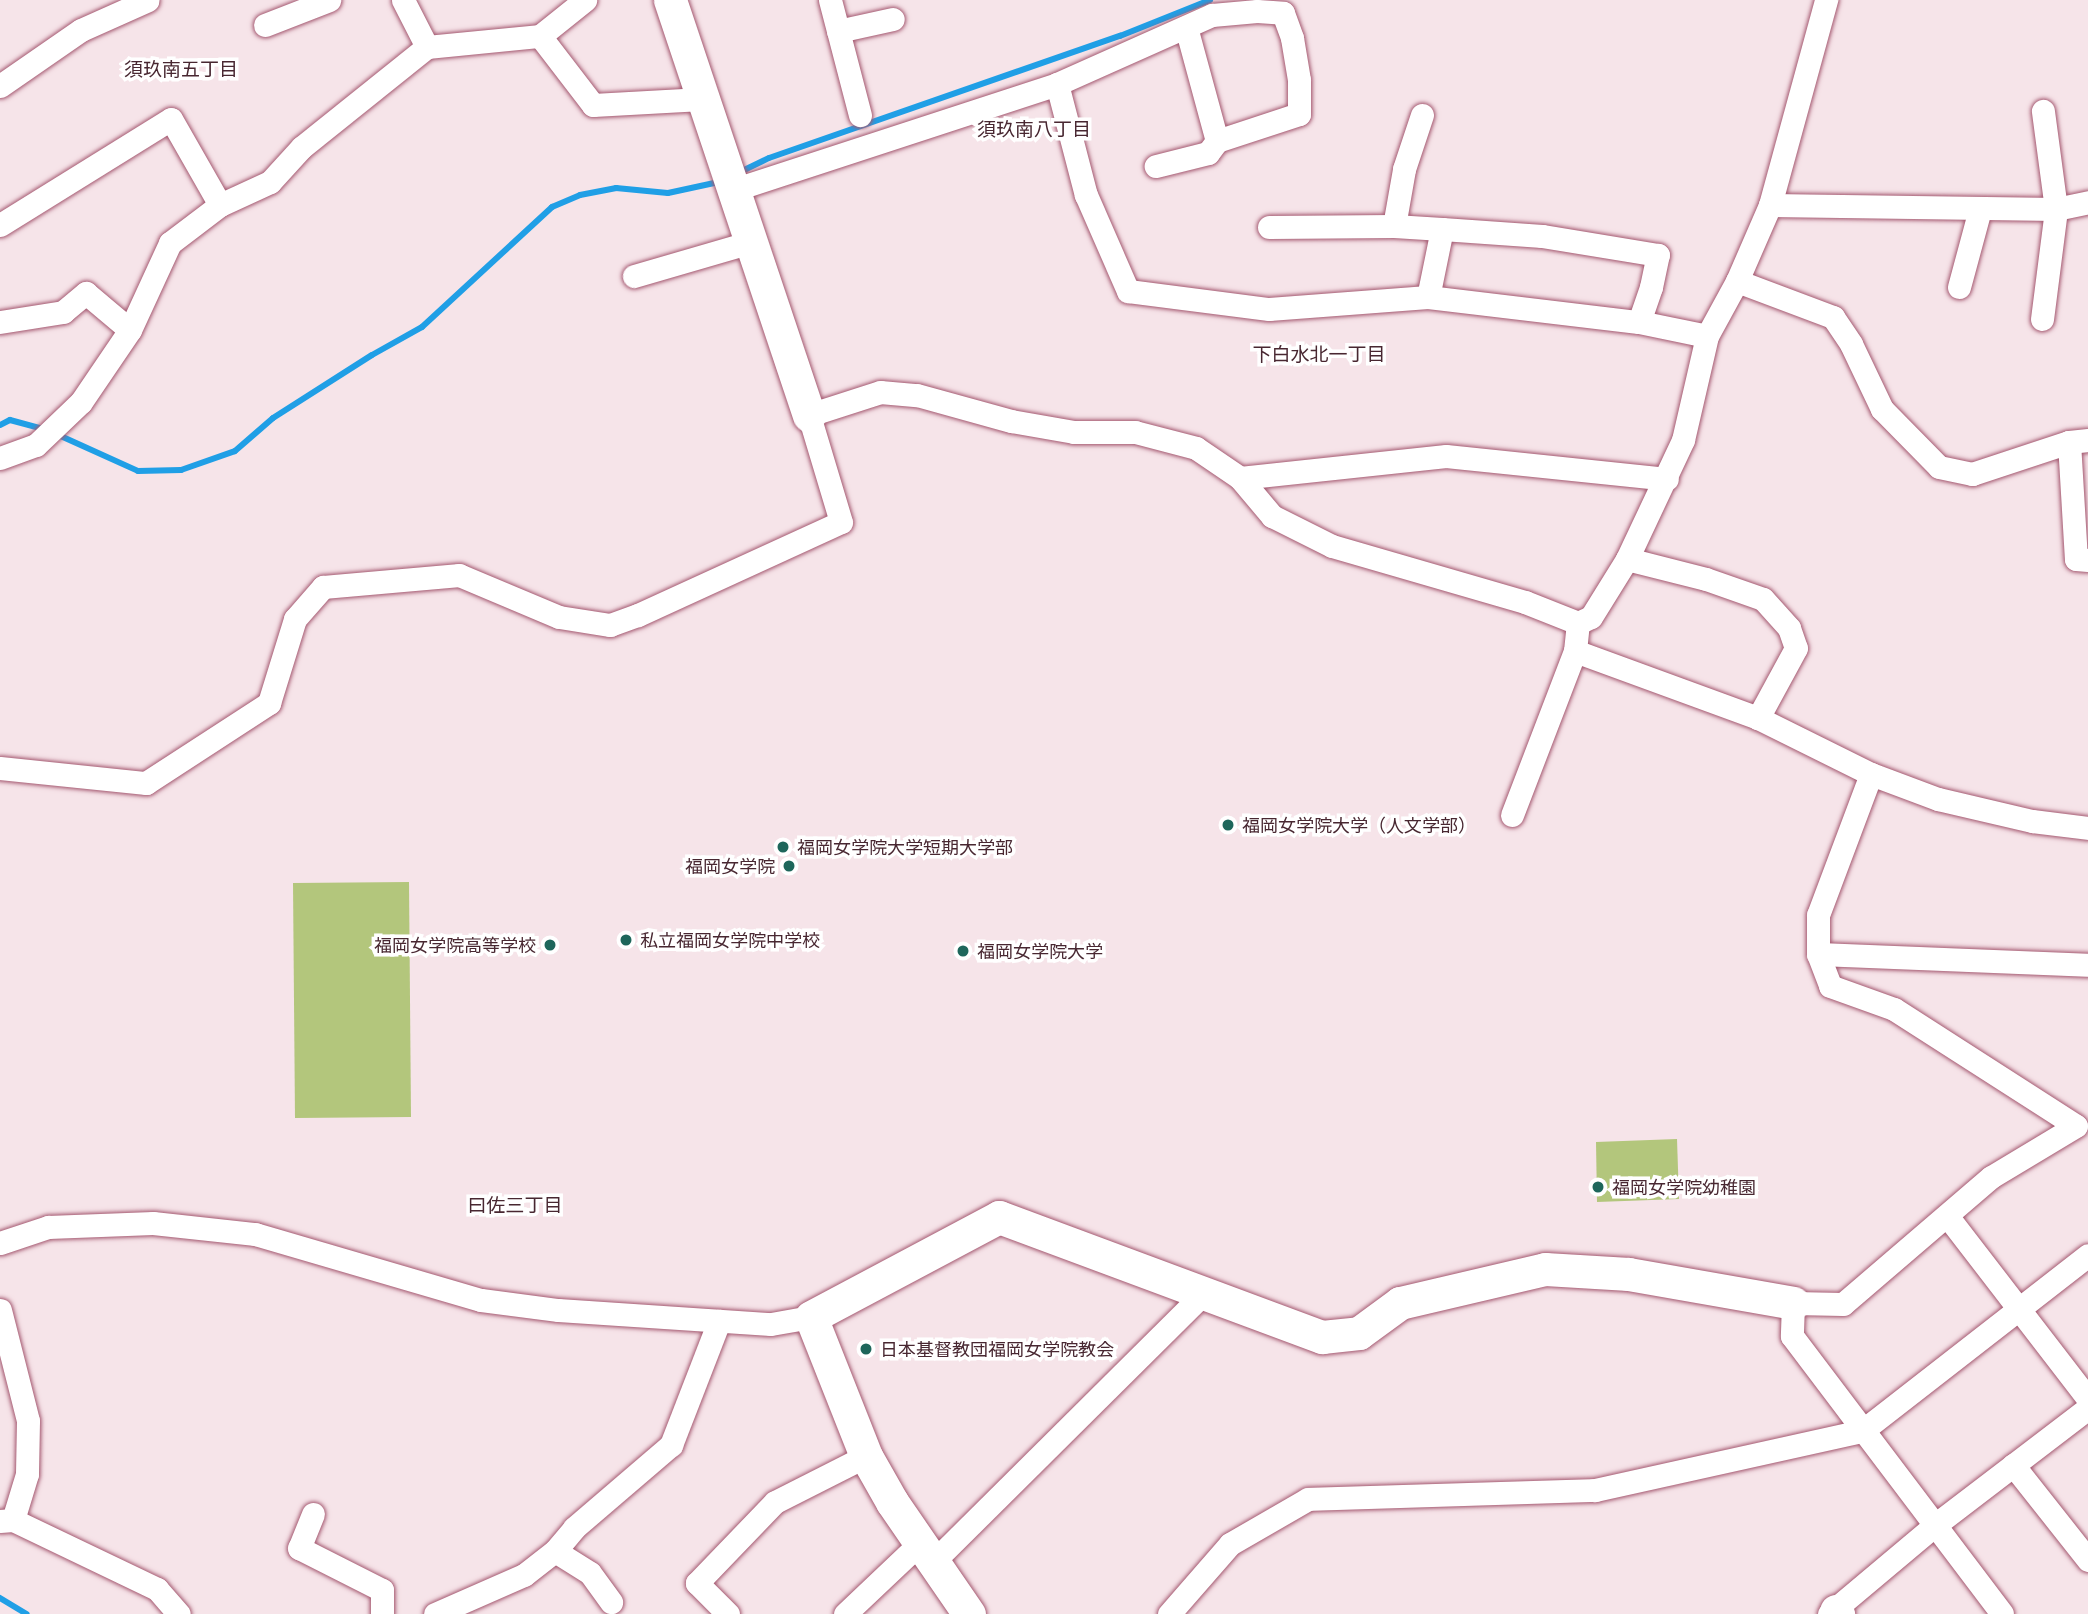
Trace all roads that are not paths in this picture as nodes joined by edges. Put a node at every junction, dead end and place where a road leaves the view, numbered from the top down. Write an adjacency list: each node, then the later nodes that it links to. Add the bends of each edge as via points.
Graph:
1 (148, 0): 15 (street, via 81,30)
2 (329, 0): 9 (street)
3 (403, 0): 13 (street)
4 (585, 0): 12 (street)
5 (670, 0): 16 (street)
6 (830, 0): 11 (street)
7 (1826, 0): 25 (street)
8 (893, 19): 11 (street)
9 (265, 25)
10 (1186, 27): 14 (street); 20 (street); 20 (street, via 1212,15 1283,13 1292,38 1299,114)
11 (838, 32): 18 (street)
12 (540, 36): 13 (street); 16 (street, via 593,105)
13 (427, 47): 24 (street, via 302,147 270,182)
14 (1057, 84): 22 (street); 36 (street, via 1086,195 1128,291 1269,309)
15 (0, 86)
16 (702, 99): 22 (street)
17 (2043, 111): 27 (street)
18 (860, 115)
19 (1422, 115): 29 (street, via 1404,169)
20 (1217, 141): 21 (street, via 1208,153)
21 (1156, 166)
22 (733, 190): 32 (street)
23 (2088, 202): 27 (street)
24 (220, 205): 28 (street, via 171,119); 40 (street, via 170,243)
25 (1770, 205): 26 (street); 34 (street)
26 (1980, 209): 27 (street); 35 (street)
27 (2056, 209): 37 (street)
28 (0, 225)
29 (1394, 226): 30 (street); 31 (street)
30 (1269, 227)
31 (1442, 229): 36 (street); 39 (street, via 1542,236 1658,255)
32 (751, 242): 33 (street); 42 (street)
33 (634, 276)
34 (1737, 281): 41 (street); 43 (street, via 1833,317 1882,409 1939,467 1972,474)
35 (1959, 287)
36 (1429, 297): 39 (street)
37 (2042, 319)
38 (0, 322): 40 (street, via 63,312 86,293)
39 (1639, 322): 41 (street)
40 (130, 330): 44 (street, via 81,402 36,445)
41 (1707, 336): 46 (street, via 1683,440)
42 (809, 415): 45 (street, via 880,392 917,395 1011,421 1074,432 1135,432 1196,448); 52 (street, via 841,522 638,615 610,625 559,617 459,575 323,587 295,619 269,703 146,783)
43 (2078, 441): 48 (street, via 2076,559)
44 (0, 458)
45 (1240, 478): 46 (street, via 1446,456); 49 (street, via 1272,516 1332,546 1525,602)
46 (1667, 479): 47 (street)
47 (1627, 559): 49 (street, via 1591,617); 51 (street, via 1762,599 1788,628 1796,648)
48 (2088, 560)
49 (1578, 623): 50 (street)
50 (1575, 651): 51 (street); 54 (street)
51 (1758, 718): 53 (street)
52 (0, 768)
53 (1871, 774): 55 (street, via 1938,799 2032,821); 56 (street, via 1818,915)
54 (1512, 815)
55 (2088, 828)
56 (1818, 954): 57 (street); 58 (street, via 1830,986 1894,1009)
57 (2088, 965)
58 (2082, 1122): 59 (street, via 1992,1177)
59 (1948, 1217): 63 (street, via 1843,1304); 64 (street)
60 (0, 1243): 67 (street, via 48,1227 153,1223 255,1234 481,1300)
61 (2088, 1255): 64 (street)
62 (1204, 1293): 63 (street, via 1322,1337 1359,1333 1400,1303 1545,1269 1629,1274); 66 (street, via 999,1217); 77 (street)
63 (1793, 1303): 70 (street, via 1792,1336)
64 (2019, 1309): 68 (street); 70 (street)
65 (0, 1310): 74 (street, via 28,1421 27,1474)
66 (811, 1317): 67 (street, via 771,1324); 71 (street)
67 (719, 1321): 76 (street, via 671,1445 574,1528)
68 (2088, 1399)
69 (2088, 1408): 72 (street)
70 (1863, 1431): 75 (street); 87 (street, via 1595,1490 1308,1499 1230,1544)
71 (866, 1456): 77 (street); 84 (street, via 775,1502 697,1583)
72 (2013, 1465): 75 (street); 78 (street)
73 (313, 1514): 82 (street, via 299,1548 382,1590)
74 (6, 1520): 81 (street, via 157,1589)
75 (1935, 1525): 80 (street); 88 (street)
76 (555, 1551): 79 (street, via 590,1573); 83 (street, via 524,1575)
77 (926, 1553): 85 (street); 86 (street)
78 (2088, 1560)
79 (611, 1602)
80 (1834, 1613)
81 (179, 1614)
82 (382, 1614)
83 (435, 1614)
84 (728, 1614)
85 (845, 1614)
86 (969, 1614)
87 (1169, 1614)
88 (2002, 1614)

